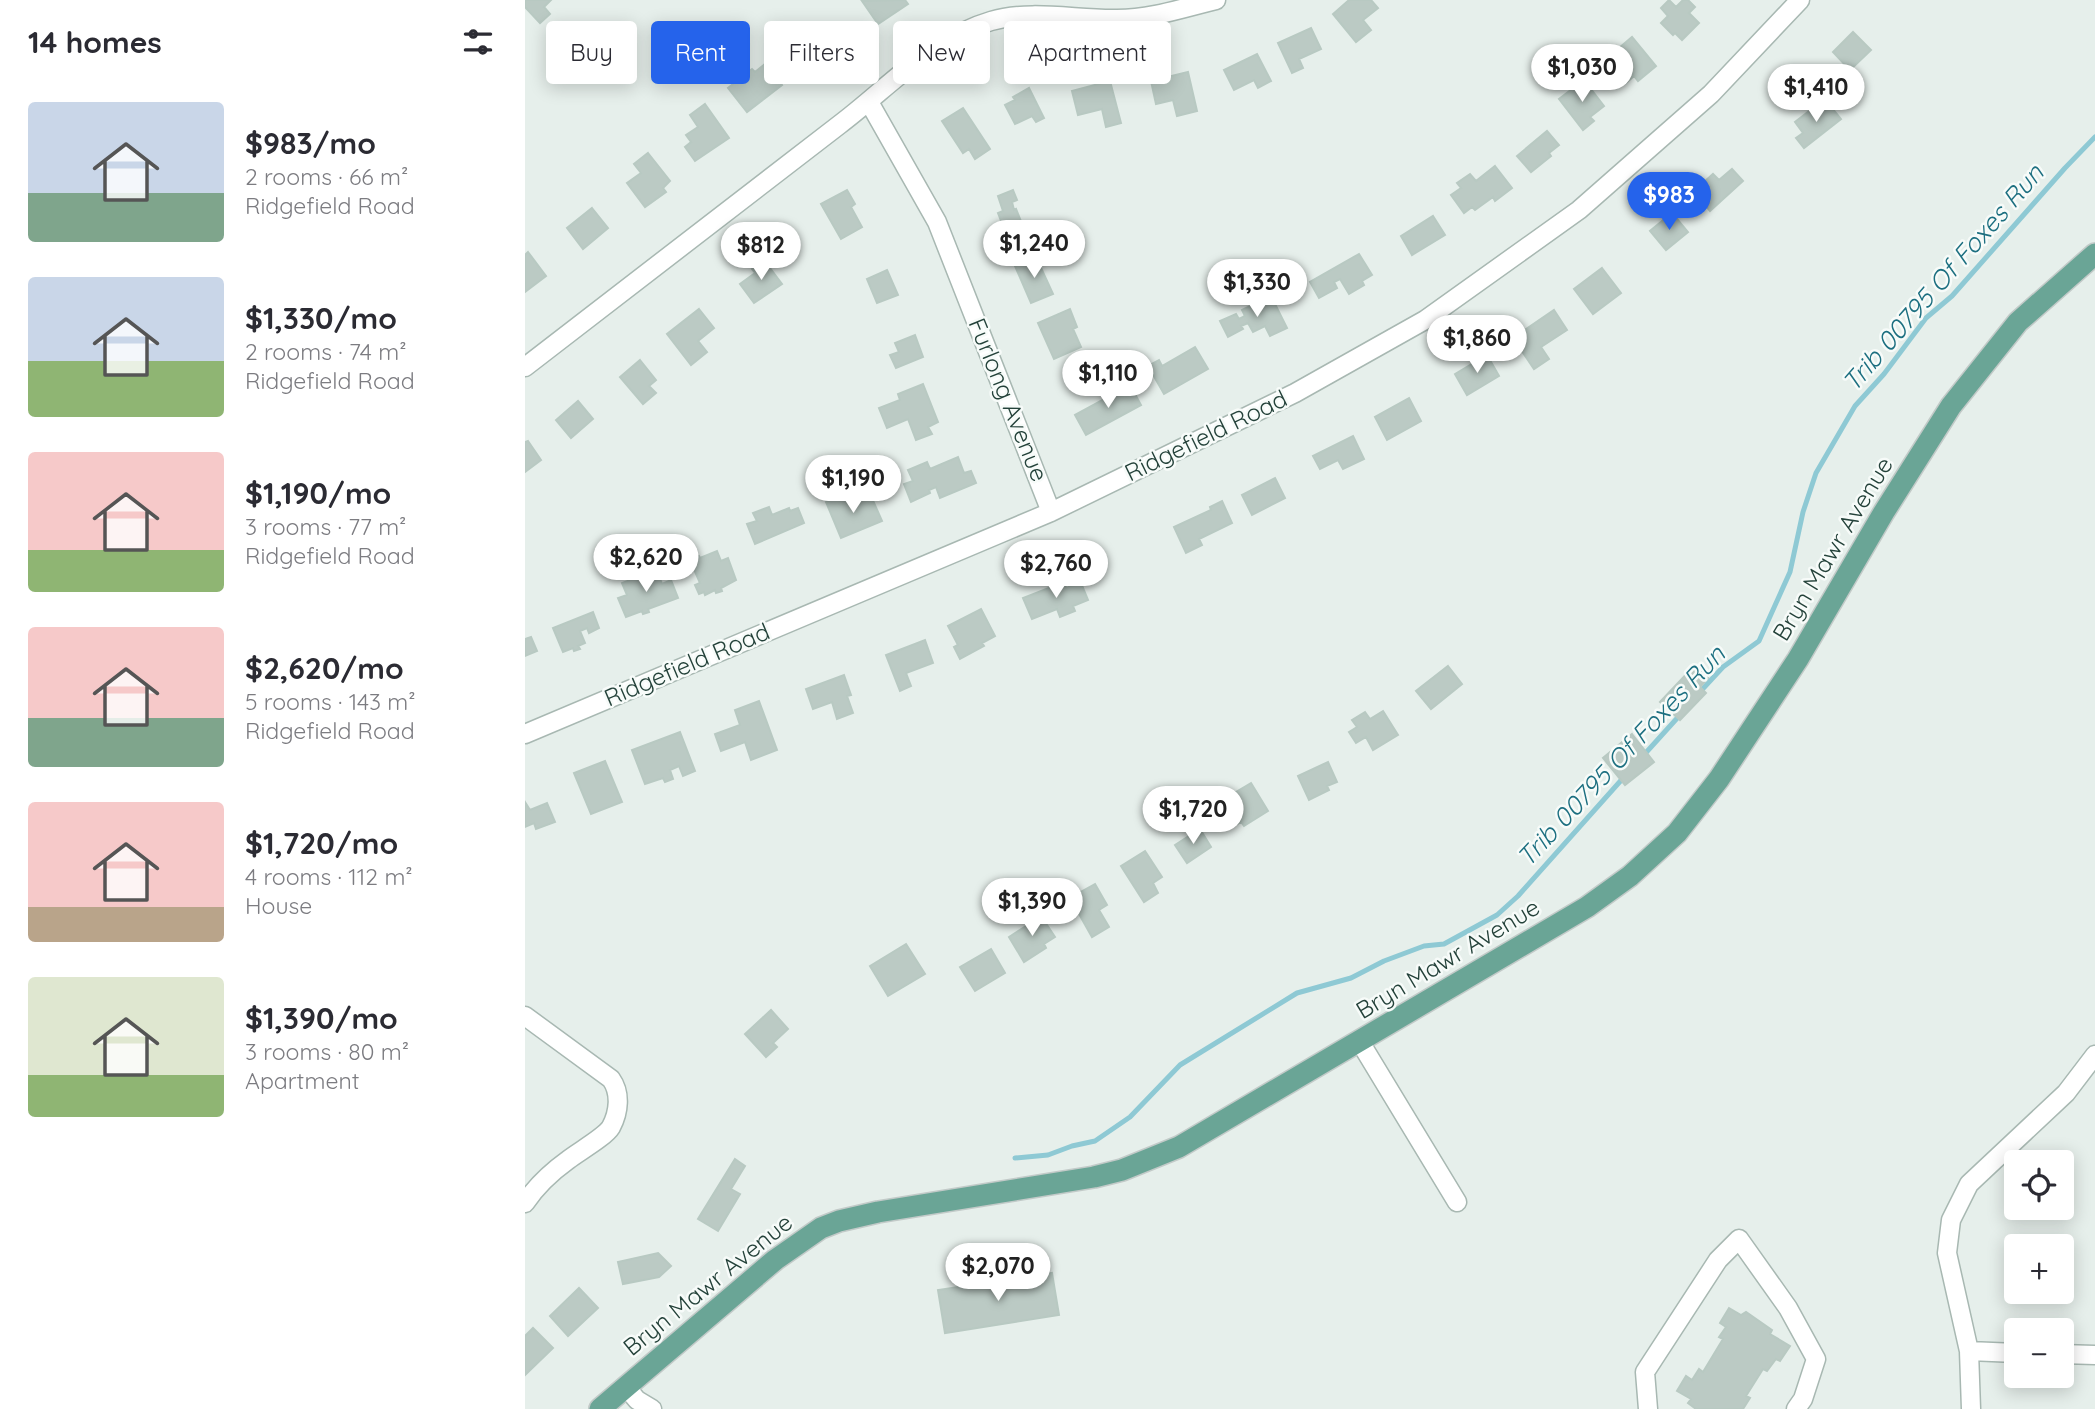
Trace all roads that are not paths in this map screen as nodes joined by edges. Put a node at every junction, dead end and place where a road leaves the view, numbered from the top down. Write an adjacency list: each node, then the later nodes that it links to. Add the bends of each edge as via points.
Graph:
1 (1216, 0): 3 (street, via 1140,18 1048,16 990,21 927,54)
2 (1800, 0): 6 (street, Ridgefield Road, via 1711,94 1579,210 1425,320 1295,393)
3 (869, 102): 5 (street); 6 (street, Furlong Avenue, via 937,222)
4 (2095, 254): 9 (main road, Bryn Mawr Avenue, via 2018,322 1951,405 1775,696 1677,833 1587,908)
5 (525, 367)
6 (1051, 512): 7 (street, Ridgefield Road)
7 (525, 734)
8 (525, 1016): 12 (street, via 611,1079 618,1103 610,1129 540,1182)
9 (1360, 1042): 11 (street); 17 (main road, Bryn Mawr Avenue, via 1179,1147 1122,1170 878,1212 821,1228 775,1260)
10 (2095, 1055): 13 (street, via 2066,1093 1969,1184 1951,1220 1947,1253)
11 (1457, 1202)
12 (525, 1203)
13 (1969, 1351): 14 (street); 22 (street)
14 (2004, 1352)
15 (2074, 1354): 16 (street)
16 (2095, 1355)
17 (626, 1387): 18 (main road, Bryn Mawr Avenue); 19 (street)
18 (600, 1409)
19 (652, 1409)
20 (1648, 1409): 21 (street, via 1645,1373 1718,1260 1739,1239 1788,1308 1816,1359)
21 (1796, 1409)
22 (1971, 1409)

